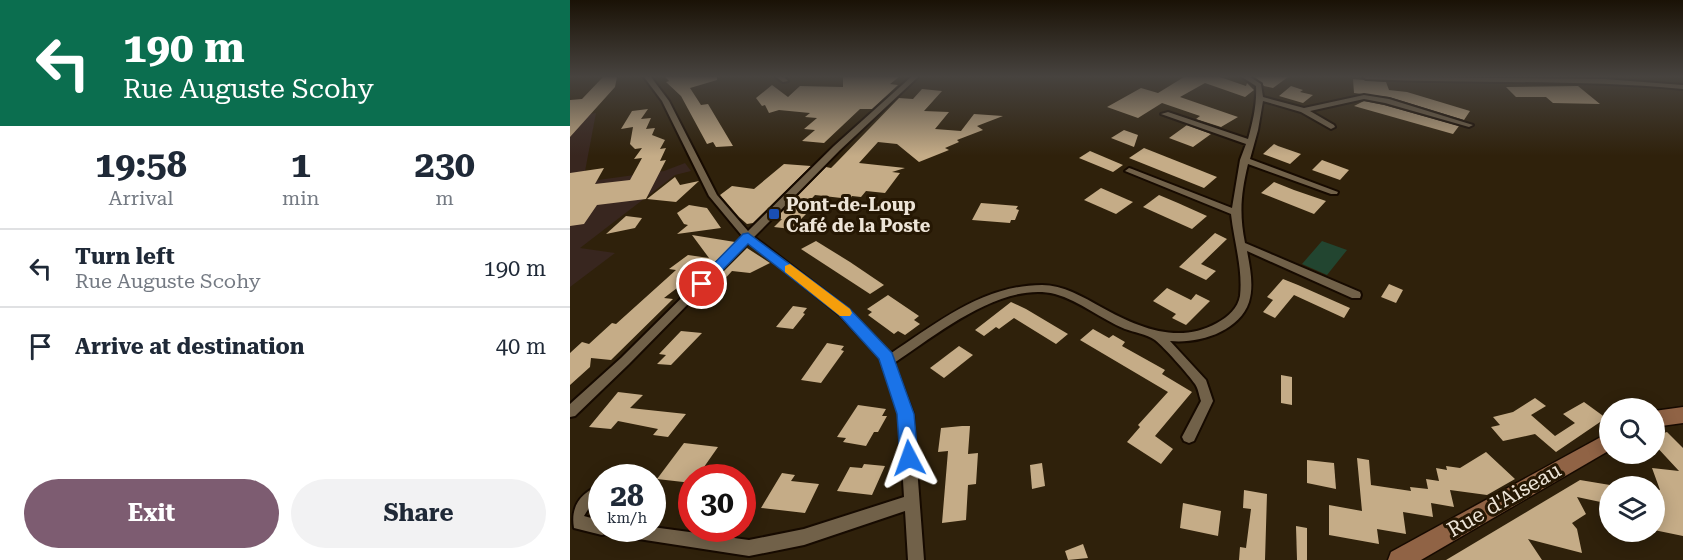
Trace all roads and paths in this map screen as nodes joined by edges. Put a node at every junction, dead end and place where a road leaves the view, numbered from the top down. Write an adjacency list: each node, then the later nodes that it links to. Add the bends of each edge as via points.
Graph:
1 (666, 103): 16 (street, via 713,196)
2 (886, 103): 16 (street)
3 (1261, 103): 11 (street)
4 (1278, 103): 7 (street)
5 (1336, 103): 7 (street)
6 (1394, 103): 9 (street)
7 (1304, 110): 10 (street)
8 (1165, 114): 11 (street)
9 (1469, 124)
10 (1331, 127)
11 (1249, 142): 12 (street)
12 (1244, 160): 14 (street); 15 (street)
13 (1129, 171): 15 (street)
14 (1334, 192)
15 (1236, 213): 17 (street)
16 (748, 237): 20 (street, via 844,312); 21 (street)
17 (1242, 245): 18 (street); 19 (street, via 1245,297 1234,318 1205,336)
18 (1356, 295)
19 (1158, 336): 20 (street, via 1122,325 1073,297 1043,289 998,294); 24 (street, via 1202,383 1207,401)
20 (887, 359): 27 (street, via 906,414)
21 (570, 412)
22 (1683, 415): 23 (street)
23 (1665, 417)
24 (1189, 436)
25 (1599, 446): 31 (street, Rue d'Aiseau)
26 (588, 498): 28 (street, via 576,515 579,523)
27 (912, 502): 29 (street, via 804,537 749,548); 30 (street)
28 (588, 525)
29 (666, 536)
30 (916, 560)
31 (1399, 560)

